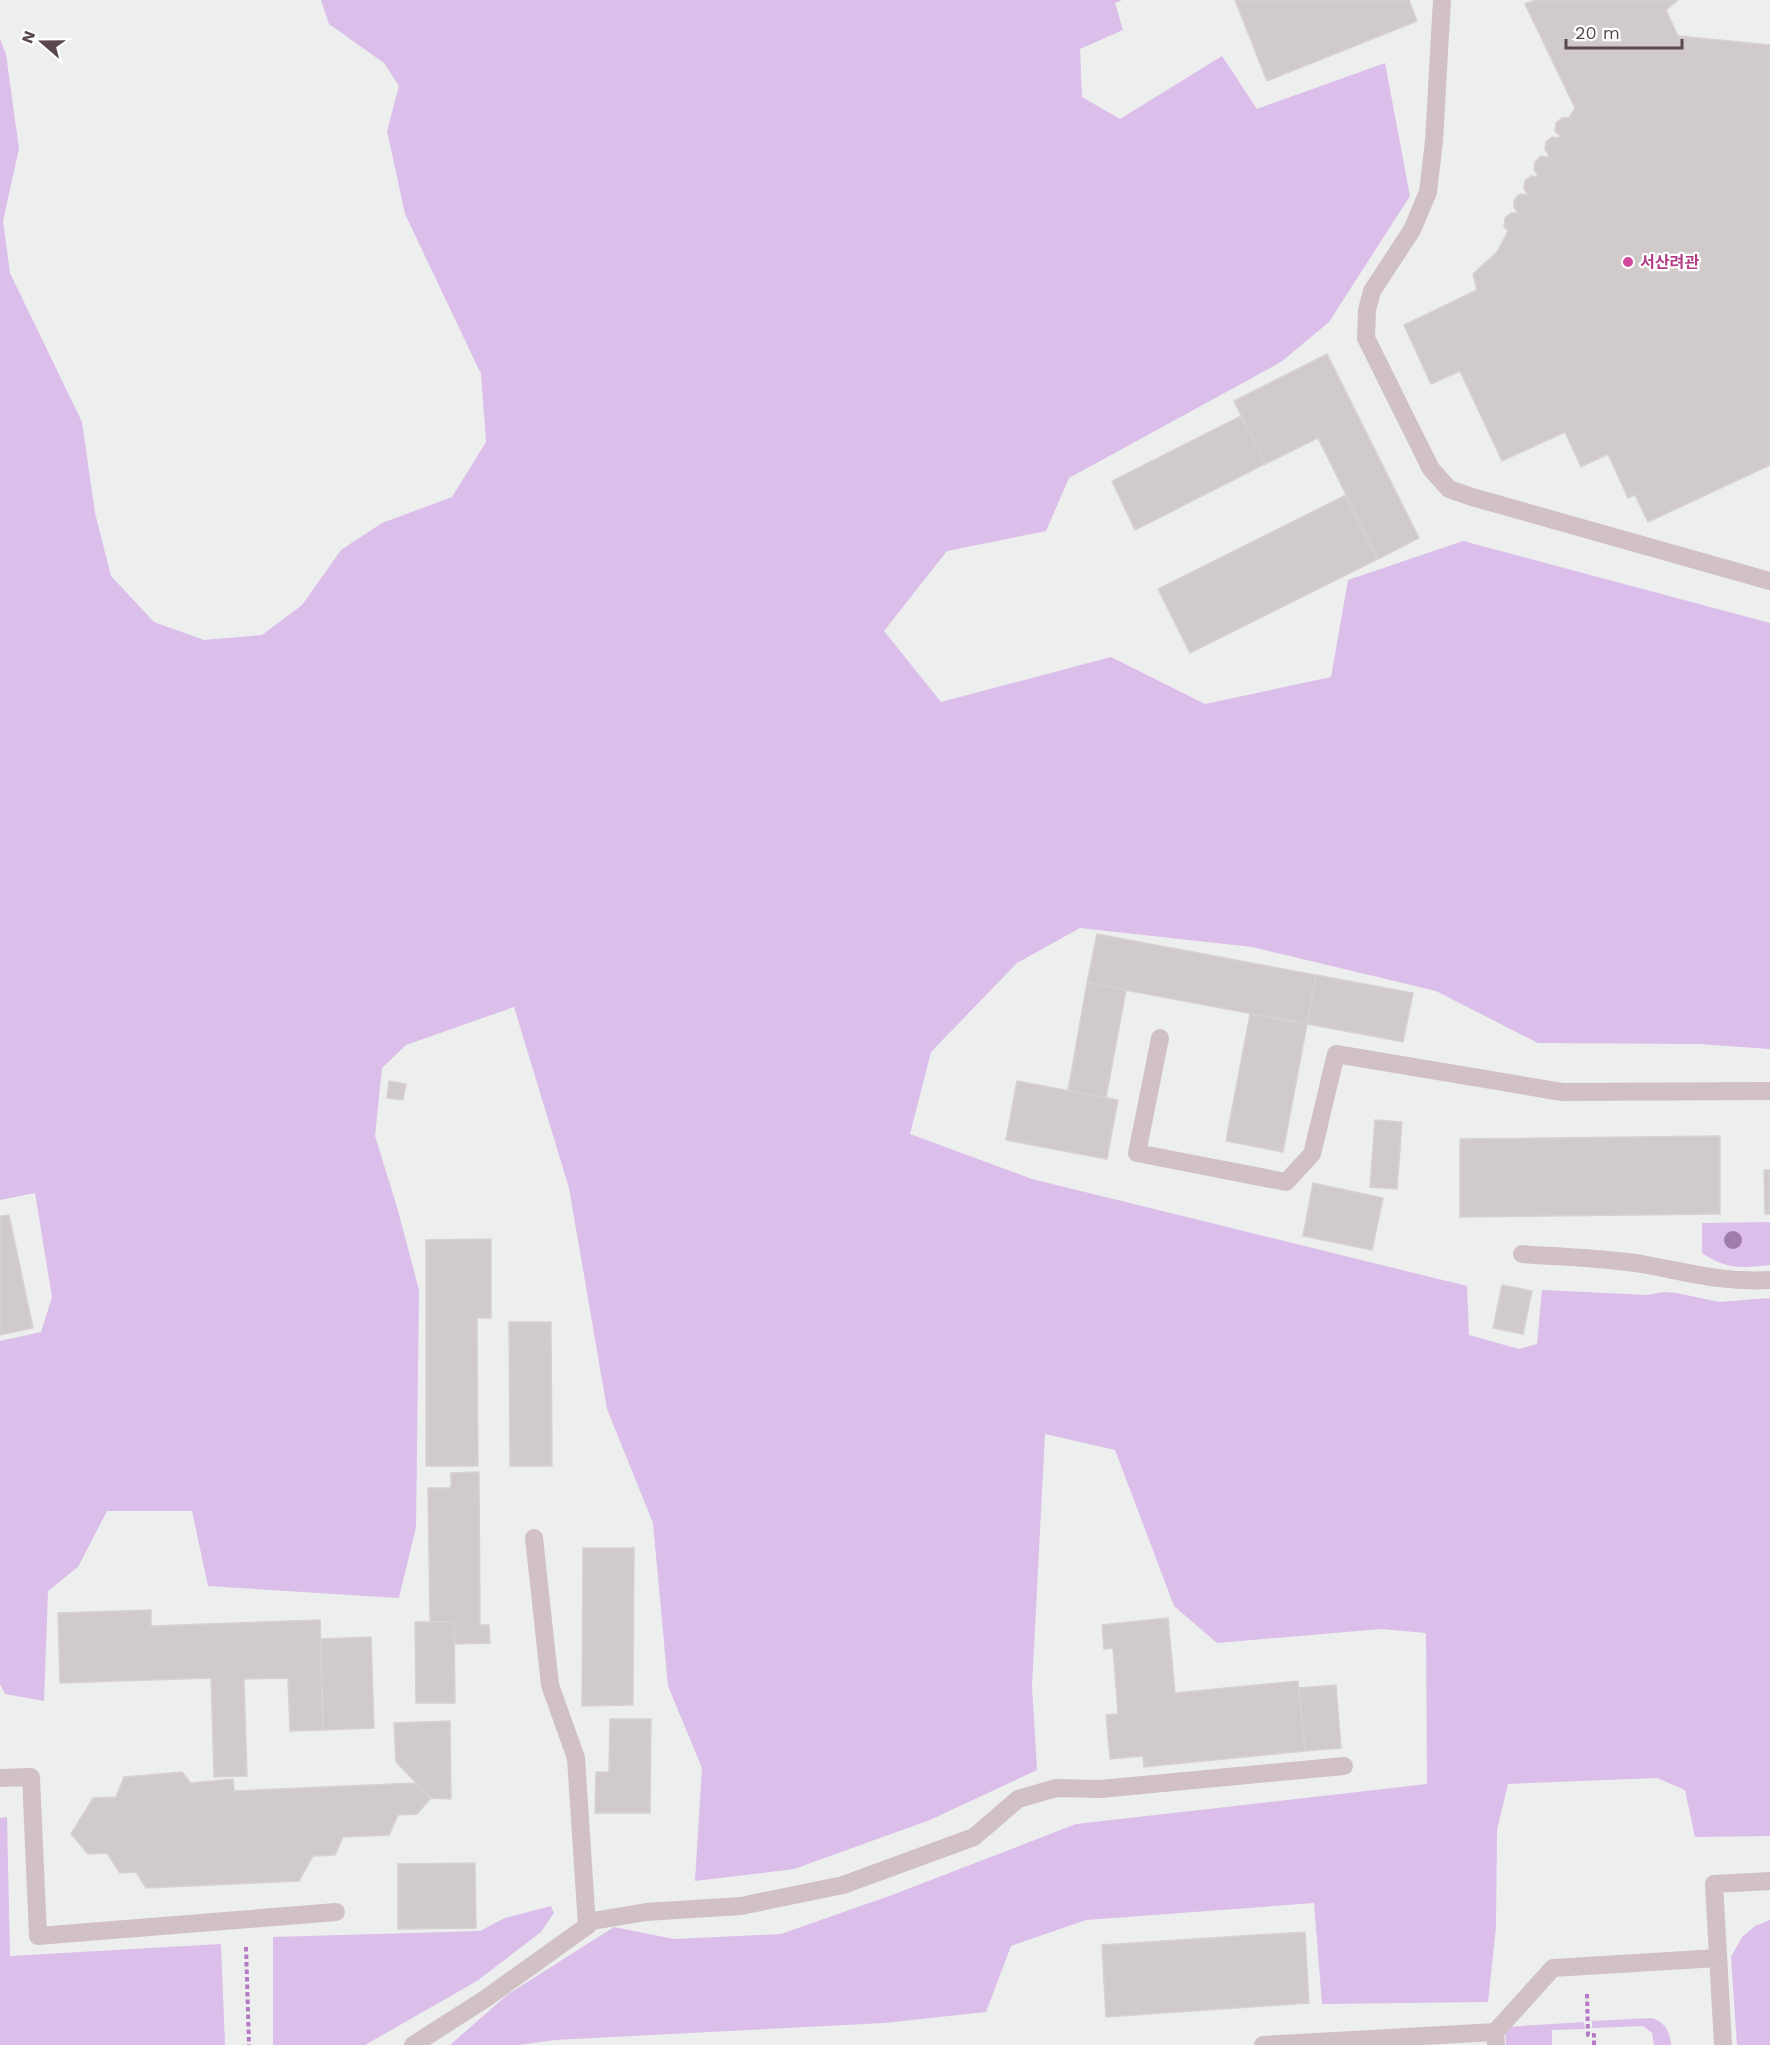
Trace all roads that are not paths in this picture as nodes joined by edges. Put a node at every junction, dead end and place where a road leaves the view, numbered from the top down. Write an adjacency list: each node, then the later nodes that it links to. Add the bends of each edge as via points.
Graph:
1 (1442, 0): 2 (lane, via 1428,192 1412,230 1372,291 1366,338 1431,468 1449,489 1472,497)
2 (1770, 581)
3 (1160, 1038): 4 (lane, via 1137,1153 1286,1182 1312,1154 1336,1054 1562,1092)
4 (1770, 1091)
5 (1522, 1254): 6 (lane, via 1640,1264 1743,1282)
6 (1770, 1280)
7 (534, 1538): 12 (lane, via 550,1685 576,1758)
8 (1344, 1766): 12 (lane, via 1100,1789 1056,1788 1018,1799 974,1837 843,1885 741,1906 646,1912)
9 (0, 1778): 11 (lane, via 31,1777 38,1936)
10 (1770, 1881): 13 (lane, via 1714,1884)
11 (336, 1912)
12 (587, 1922): 15 (lane, via 587,1926 485,1999)
13 (1718, 1958): 14 (lane, via 1553,1968); 17 (lane)
14 (1495, 2038): 16 (lane)
15 (413, 2045)
16 (1263, 2045)
17 (1723, 2045)

